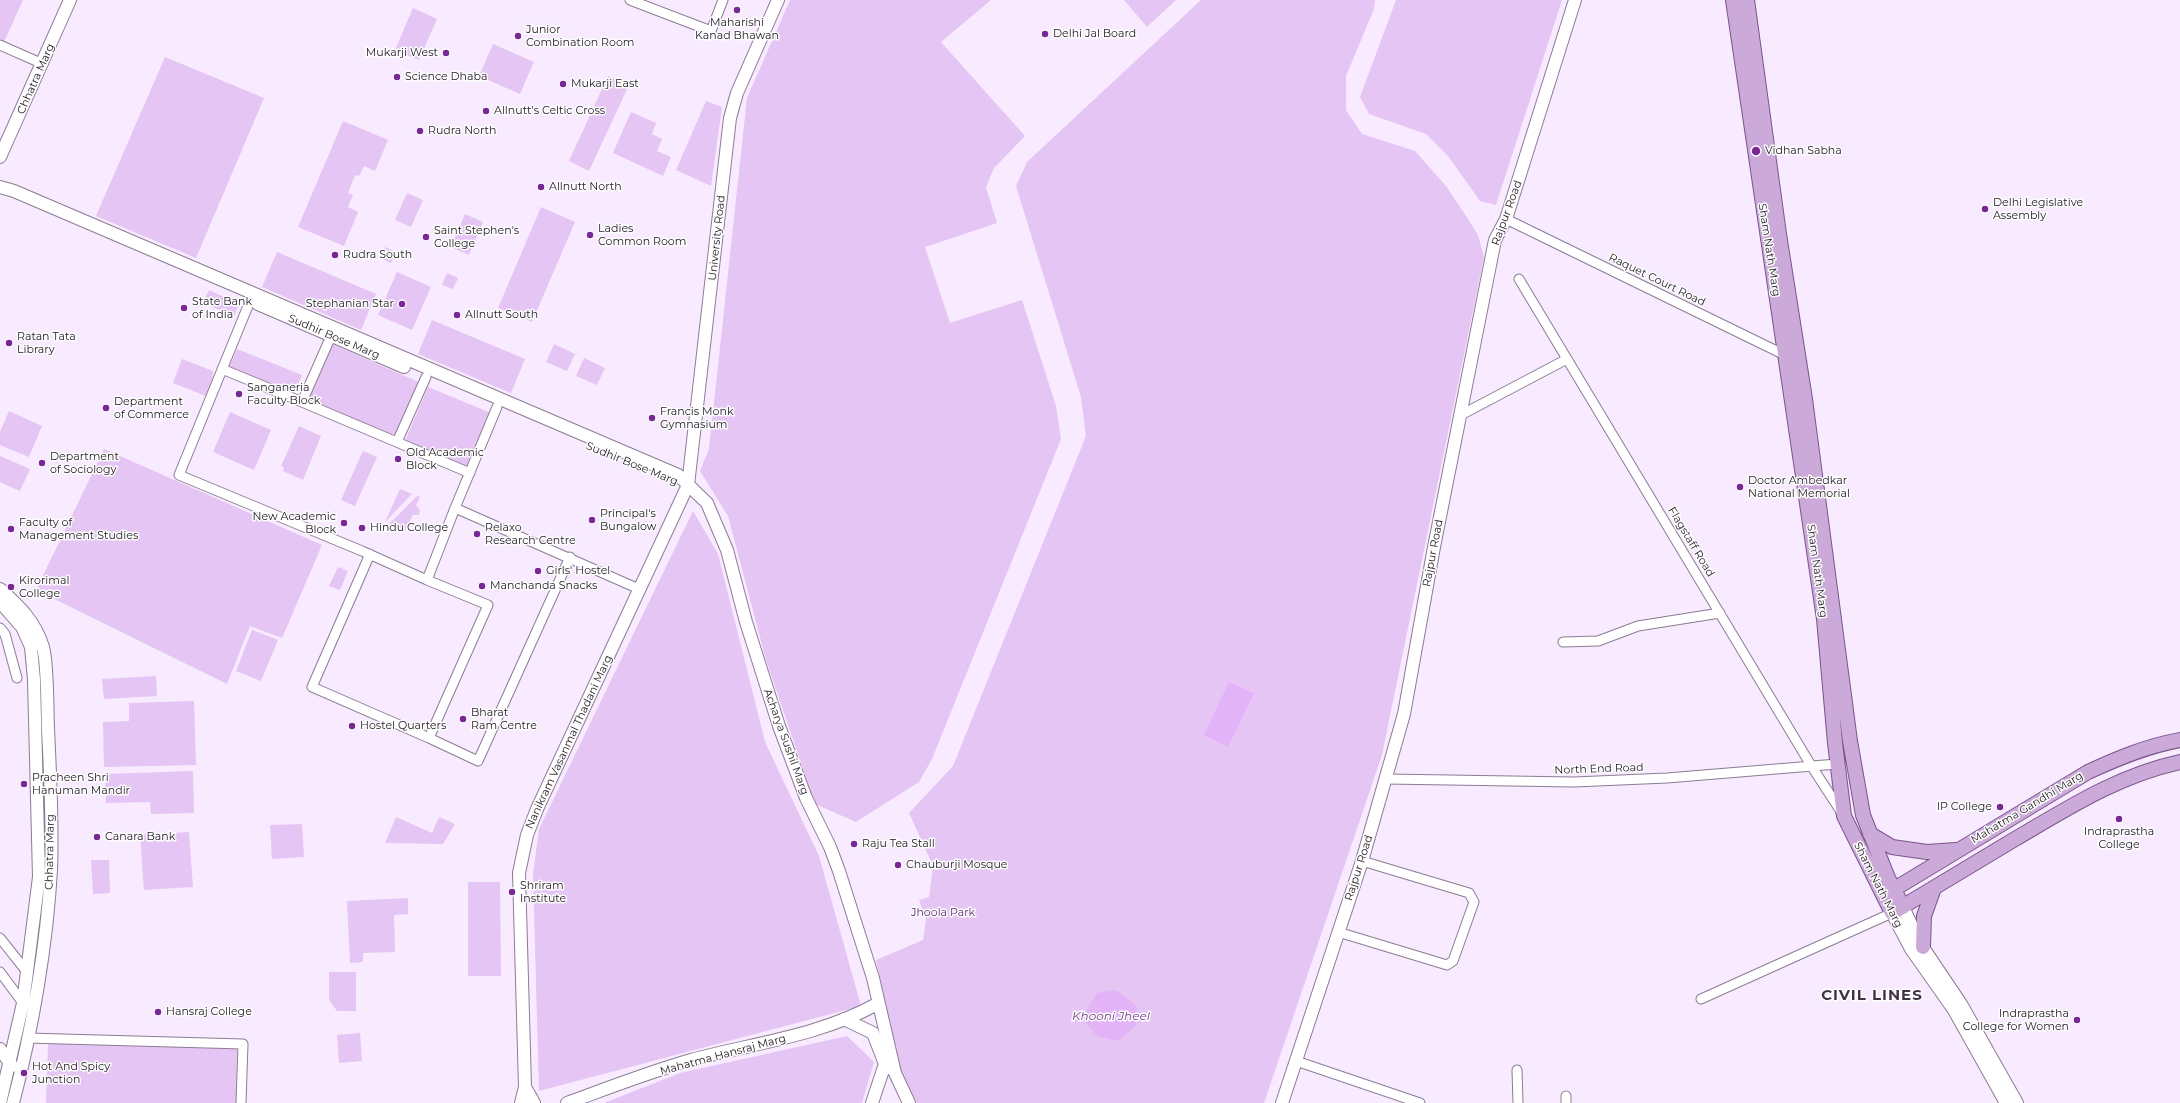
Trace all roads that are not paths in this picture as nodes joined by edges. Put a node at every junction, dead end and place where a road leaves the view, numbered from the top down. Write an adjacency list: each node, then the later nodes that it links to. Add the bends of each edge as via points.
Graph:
1 (70, 0): 9 (street, Chhatra Marg)
2 (630, 0): 3 (street, via 711,31)
3 (723, 0)
4 (778, 0): 25 (street, University Road, via 737,93 730,118)
5 (1575, 0): 12 (street, Rajpur Road)
6 (1733, 0): 16 (main road, Sham Nath Marg)
7 (1747, 0): 16 (main road, Sham Nath Marg)
8 (0, 45): 9 (street)
9 (43, 64): 10 (street, Chhatra Marg)
10 (0, 157)
11 (0, 189): 14 (street, Sudhir Bose Marg, via 4,196); 25 (street, Sudhir Bose Marg, via 14,191 678,475)
12 (1506, 219): 16 (street, Raquet Court Road); 22 (street, Rajpur Road, via 1495,240)
13 (1519, 279): 17 (street, Flagstaff Road)
14 (249, 304): 15 (street, Sudhir Bose Marg); 18 (street)
15 (331, 336): 19 (street, Sudhir Bose Marg); 20 (street)
16 (1792, 357): 40 (main road, Sham Nath Marg, via 1824,619); 46 (main road, Sham Nath Marg, via 1850,741 1863,815)
17 (1567, 359): 22 (street); 33 (street, Flagstaff Road)
18 (222, 369): 20 (street); 27 (street, via 179,475)
19 (426, 376): 21 (street, Sudhir Bose Marg); 23 (street)
20 (302, 402): 23 (street)
21 (497, 407): 24 (street); 25 (street, Sudhir Bose Marg, via 676,484)
22 (1459, 416): 44 (street, Rajpur Road, via 1404,714)
23 (397, 442): 24 (street)
24 (470, 473): 26 (street)
25 (688, 485): 30 (street, Nanikram Vasanmal Thadani Marg); 59 (street, Acharya Sushil Marg, via 707,503 727,550 746,622 779,726 806,798 839,871 873,978)
26 (455, 508): 28 (street); 29 (street)
27 (370, 554): 29 (street); 37 (street, via 312,687)
28 (570, 557): 30 (street); 37 (street, via 478,761)
29 (427, 580): 37 (street, via 488,605)
30 (639, 589): 69 (street, Nanikram Vasanmal Thadani Marg, via 527,836 520,873)
31 (0, 590): 43 (street, Chhatra Marg, via 23,610 33,623 43,647)
32 (0, 602): 42 (street, Chhatra Marg, via 22,627 31,647)
33 (1720, 613): 35 (street, via 1638,626 1598,641); 41 (street, Flagstaff Road)
34 (0, 628): 36 (street, via 5,634)
35 (1563, 642)
36 (17, 678)
37 (429, 738)
38 (2180, 740): 47 (main road, Mahatma Gandhi Marg, via 2157,744 2088,772)
39 (2180, 762): 49 (main road, Mahatma Gandhi Marg, via 2156,767 2116,783)
40 (1837, 764): 41 (street, North End Road); 45 (main road, Sham Nath Marg)
41 (1812, 767): 44 (street, North End Road, via 1574,782); 45 (street, Flagstaff Road)
42 (36, 772): 43 (street); 56 (street, Chhatra Marg, via 39,877)
43 (50, 772): 61 (street, Chhatra Marg, via 51,869 40,970)
44 (1386, 779): 48 (street, Rajpur Road)
45 (1844, 816): 50 (main road, Sham Nath Marg)
46 (1870, 834): 47 (main road, via 1892,848 1927,852); 50 (main road, Sham Nath Marg)
47 (1958, 850): 50 (main road, Mahatma Gandhi Marg)
48 (1362, 861): 52 (street, Rajpur Road); 52 (street, via 1470,893 1474,902 1453,962 1447,965)
49 (1934, 888): 51 (main road, Mahatma Gandhi Marg); 54 (main road, via 1924,916)
50 (1888, 892): 51 (main road, Sham Nath Marg)
51 (1897, 910): 54 (street, Sham Nath Marg); 57 (street); 81 (street, Sham Nath Marg, via 1911,949 1954,1010)
52 (1338, 932): 63 (street, Rajpur Road)
53 (0, 938): 56 (street)
54 (1923, 947): 82 (street, Sham Nath Marg, via 1961,1004)
55 (0, 972): 58 (street)
56 (27, 972): 58 (street, Chhatra Marg)
57 (1701, 999)
58 (23, 1003): 65 (street, Chhatra Marg)
59 (877, 1004): 60 (street, Mahatma Hansraj Marg); 67 (street, Acharya Sushil Marg)
60 (844, 1019): 64 (street, via 873,1033); 75 (street, Mahatma Hansraj Marg, via 784,1039 691,1060)
61 (27, 1038): 68 (street, Chhatra Marg); 72 (street, via 243,1044)
62 (0, 1049): 65 (street)
63 (1296, 1060): 78 (street, Rajpur Road); 79 (street)
64 (885, 1064): 67 (street); 76 (street)
65 (6, 1068): 68 (street); 70 (street, Chhatra Marg)
66 (1517, 1070): 80 (street)
67 (895, 1073): 77 (street)
68 (19, 1082): 71 (street, Chhatra Marg)
69 (525, 1087): 73 (street); 74 (street)
70 (0, 1103)
71 (13, 1103)
72 (241, 1103)
73 (521, 1103)
74 (534, 1103)
75 (567, 1103)
76 (872, 1103)
77 (909, 1103)
78 (1282, 1103)
79 (1420, 1103)
80 (1518, 1103)
81 (2006, 1103)
82 (2018, 1103)

